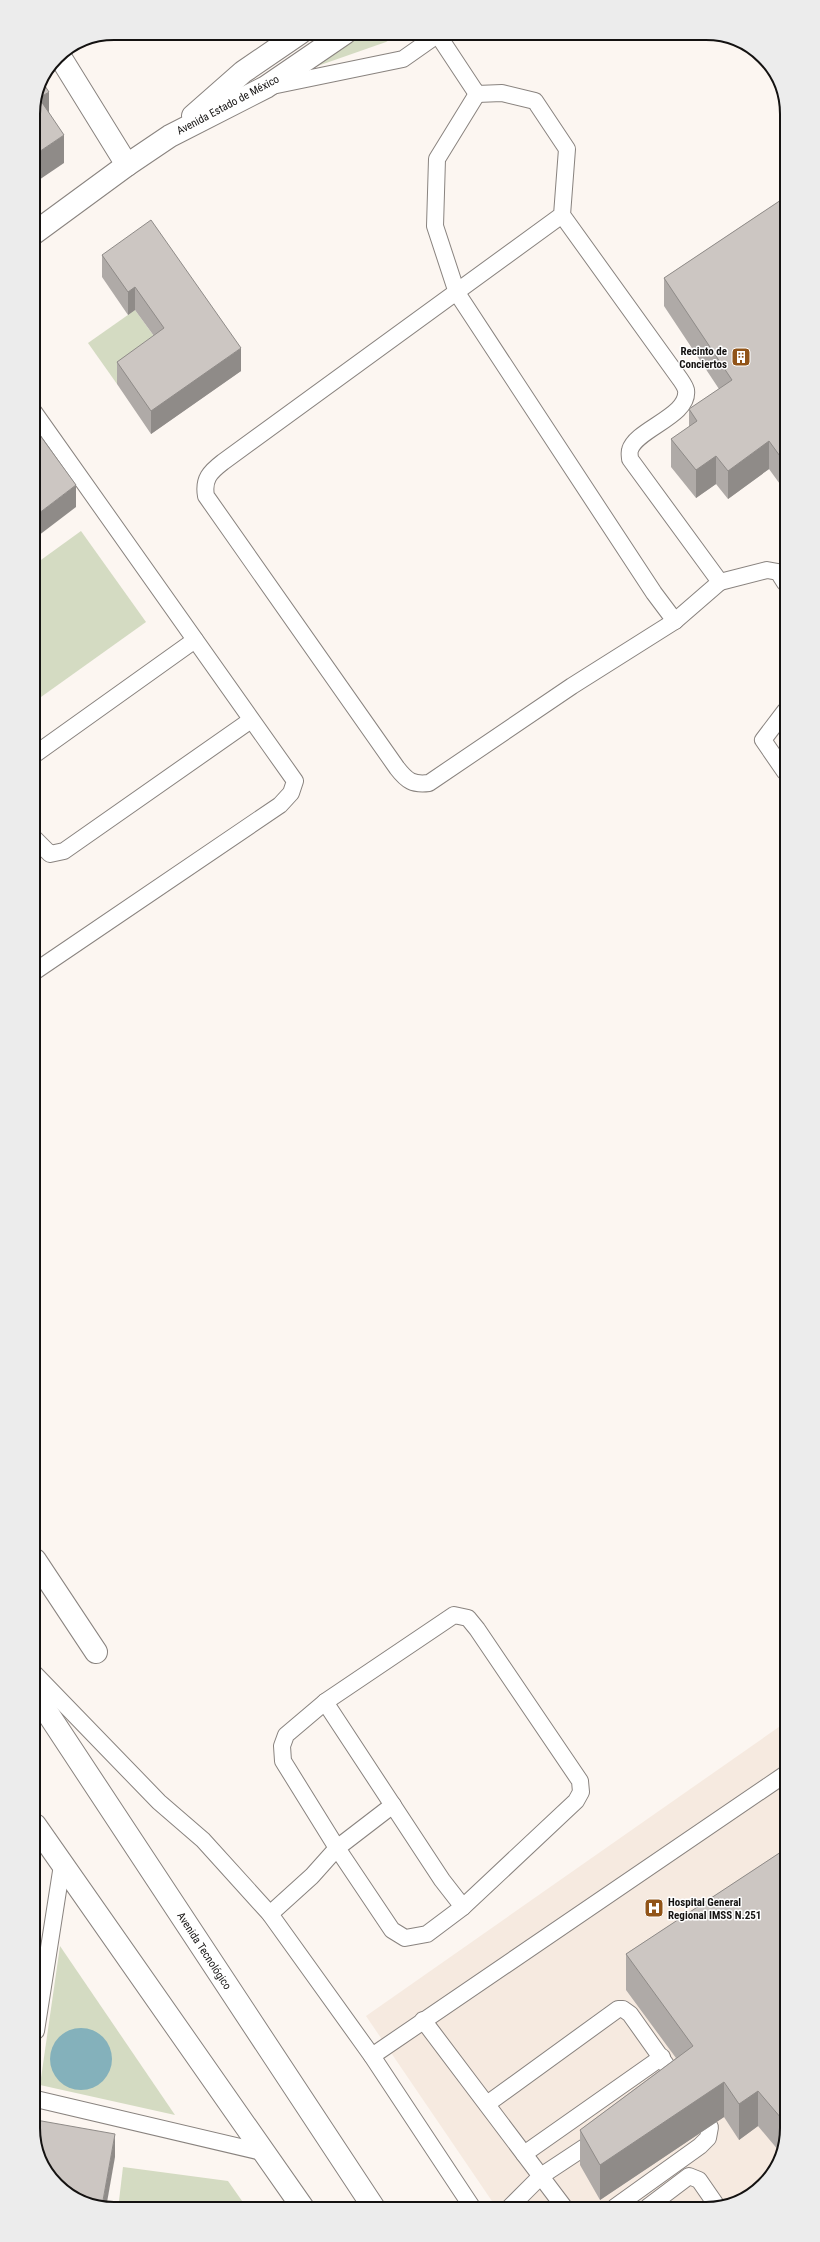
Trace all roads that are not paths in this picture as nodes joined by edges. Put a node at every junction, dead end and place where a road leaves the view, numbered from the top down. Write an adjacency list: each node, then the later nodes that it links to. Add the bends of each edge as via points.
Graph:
1 (290, 40): 8 (main road, Avenida Estado de México, via 243,72)
2 (335, 40): 6 (main road, Avenida Estado de México)
3 (430, 40): 6 (lane, via 403,59)
4 (443, 40): 7 (lane)
5 (63, 61): 9 (main road)
6 (266, 87): 8 (main road, Avenida Estado de México)
7 (477, 94): 10 (lane, via 502,93 535,102 567,149); 12 (lane, via 437,159 435,226)
8 (170, 136): 9 (main road, Avenida Estado de México)
9 (127, 165): 11 (main road, Avenida Estado de México)
10 (562, 215): 12 (lane); 15 (lane, via 680,378 686,390 685,399 674,413 634,443 630,450 630,459)
11 (40, 229)
12 (457, 293): 16 (lane, via 654,594); 16 (lane, via 209,473 204,486 206,496 406,781 417,785 429,783 572,686)
13 (40, 420): 17 (lane)
14 (780, 575): 15 (lane, via 778,572 767,570)
15 (720, 582): 16 (lane)
16 (675, 621)
17 (195, 640): 19 (lane); 20 (lane)
18 (780, 718): 21 (lane, via 763,740)
19 (251, 720): 22 (lane, via 64,851 50,854); 23 (lane, via 295,782 288,797 280,805)
20 (40, 751)
21 (780, 765)
22 (40, 844)
23 (40, 968)
24 (40, 1568): 25 (main road)
25 (96, 1652)
26 (40, 1679): 35 (lane, via 159,1802 203,1840)
27 (40, 1702): 50 (main road, Avenida Tecnológico)
28 (325, 1702): 30 (lane); 32 (lane, via 286,1735 282,1746 283,1761); 34 (lane, via 454,1616 468,1618 580,1781 581,1792 570,1807)
29 (780, 1777): 37 (lane)
30 (393, 1805): 32 (lane); 34 (lane, via 442,1880)
31 (40, 1832): 33 (main road)
32 (337, 1848): 34 (lane, via 392,1930 405,1938 427,1934); 35 (lane, via 312,1876)
33 (62, 1865): 36 (lane); 45 (main road)
34 (463, 1907)
35 (270, 1914): 38 (lane)
36 (40, 2005)
37 (424, 2020): 38 (lane); 42 (lane)
38 (372, 2056): 51 (lane)
39 (662, 2057): 40 (lane); 42 (lane, via 630,2014 618,2009); 46 (lane)
40 (674, 2086)
41 (40, 2100): 45 (lane)
42 (487, 2104): 46 (lane)
43 (710, 2127): 54 (lane, via 708,2138 700,2146)
44 (611, 2130): 47 (lane)
45 (266, 2153): 49 (main road)
46 (524, 2154): 47 (lane)
47 (541, 2176): 52 (lane); 53 (lane)
48 (714, 2201): 55 (lane, via 699,2180 689,2176)
49 (299, 2202)
50 (370, 2202)
51 (469, 2202)
52 (515, 2202)
53 (560, 2202)
54 (622, 2202)
55 (653, 2202)

